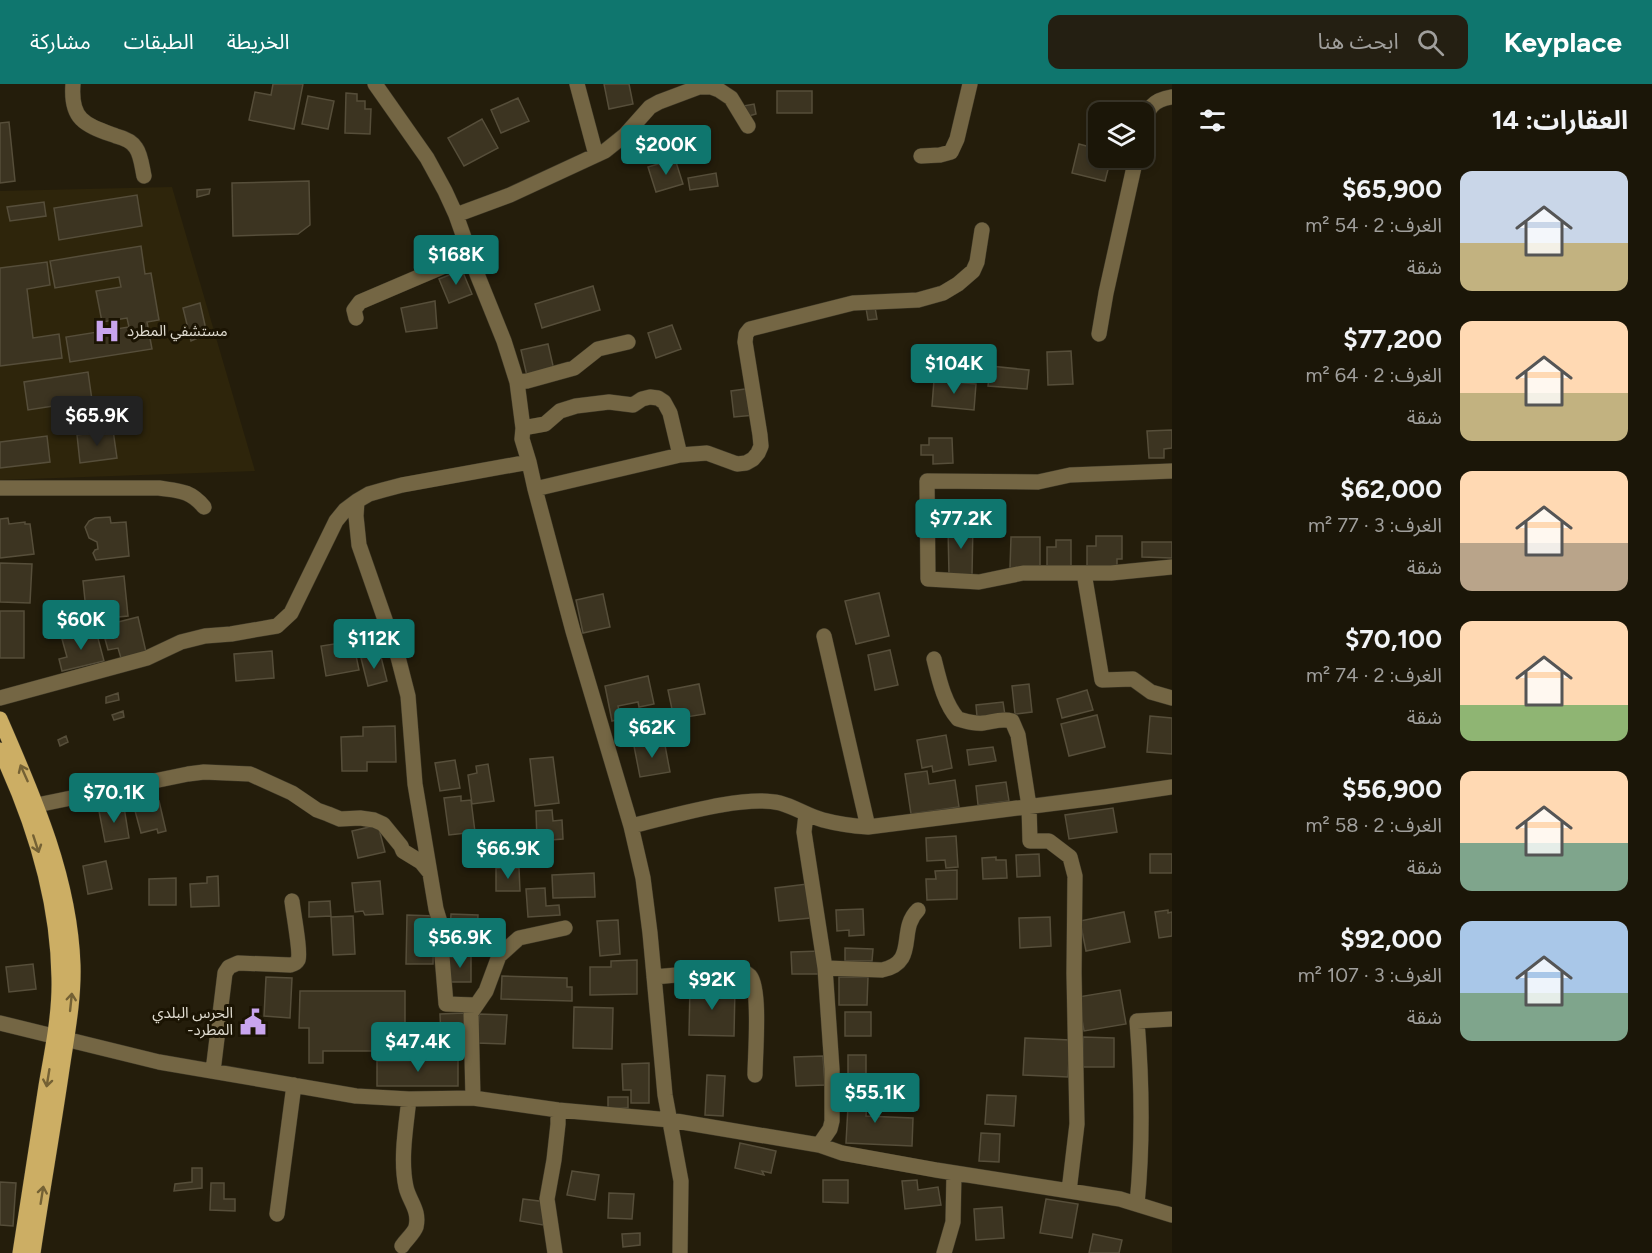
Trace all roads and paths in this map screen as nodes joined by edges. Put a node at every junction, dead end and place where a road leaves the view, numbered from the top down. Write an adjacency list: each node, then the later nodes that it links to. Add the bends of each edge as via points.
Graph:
1 (73, 84): 11 (street, via 77,116 88,125 132,143 138,149)
2 (375, 84): 12 (street, via 427,158)
3 (577, 84): 8 (street)
4 (970, 84): 9 (street, via 951,152)
5 (1172, 97): 6 (street)
6 (1154, 103)
7 (748, 126): 8 (street, via 731,98 711,87 699,87 659,102)
8 (596, 155): 12 (street)
9 (921, 156)
10 (1134, 168): 16 (street)
11 (144, 176)
12 (456, 215): 14 (street)
13 (982, 230): 20 (street, via 973,271 943,293 918,300 853,303 750,329 745,342 760,435 758,453 746,463 737,464 707,453)
14 (470, 255): 15 (street, via 360,302 354,310); 18 (street)
15 (356, 318)
16 (1099, 334)
17 (628, 342): 18 (street, via 598,349 574,368)
18 (517, 382): 19 (street)
19 (523, 428): 20 (street, via 545,424 560,411 576,406 609,402 633,405 650,397 658,398 670,413); 21 (street)
20 (680, 455): 24 (street)
21 (529, 462): 24 (street); 25 (street, via 402,485)
22 (1172, 471): 28 (street, via 1070,475 1038,482 927,481 928,579 979,582 1023,573)
23 (0, 488): 26 (street, via 159,488 181,491 195,497)
24 (535, 489): 39 (street)
25 (357, 501): 31 (street, via 336,521 291,613 277,626 193,639 147,658); 41 (street, via 359,544 408,696 415,784)
26 (204, 507)
27 (1172, 567): 28 (street)
28 (1084, 573): 32 (street, via 1102,681 1133,679 1151,692)
29 (824, 636): 40 (street)
30 (934, 659): 37 (street, via 947,701 958,719 974,723 1012,721 1018,735)
31 (0, 698)
32 (1172, 698)
33 (0, 718): 36 (main road, one-way to 33)
34 (0, 750): 50 (main road, one-way to 50, via 48,883 56,927)
35 (1172, 787): 37 (street)
36 (37, 805): 41 (street, via 188,774 250,774 340,819 360,818 383,824 403,851); 50 (main road, one-way to 36, via 72,993 69,924)
37 (1029, 806): 40 (street); 60 (street, via 1030,841 1049,841 1056,846 1070,857 1075,876 1077,1124)
38 (806, 814): 39 (street, via 781,803 748,802); 40 (street, via 842,825); 45 (street, via 805,843)
39 (632, 826): 46 (street, via 643,878)
40 (868, 827)
41 (430, 873): 47 (street, via 443,932 446,1004)
42 (292, 900): 51 (street, via 298,960 290,965 237,963 227,970)
43 (918, 910): 45 (street, via 911,920 904,954 891,968)
44 (565, 928): 47 (street, via 519,938 499,956 486,991)
45 (825, 968): 58 (street, via 832,1120)
46 (654, 977): 52 (street, via 733,970 749,975 756,1000); 57 (street)
47 (475, 1005): 54 (street, via 471,1013)
48 (1172, 1019): 61 (street, via 1137,1022 1141,1152)
49 (0, 1023): 50 (street)
50 (60, 1039): 51 (street); 65 (main road, one-way to 65); 66 (main road, one-way to 50)
51 (213, 1071): 53 (street)
52 (754, 1075)
53 (294, 1085): 55 (street, via 356,1096); 62 (street)
54 (473, 1098): 55 (street); 56 (street)
55 (410, 1099): 64 (street, via 404,1162 406,1188 416,1209 416,1228)
56 (558, 1110): 57 (street); 67 (street, via 547,1199)
57 (670, 1120): 58 (street); 68 (street, via 681,1182)
58 (819, 1145): 59 (street, via 842,1153)
59 (954, 1173): 60 (street); 69 (street, via 952,1222)
60 (1069, 1191): 61 (street)
61 (1137, 1204): 63 (street)
62 (277, 1214)
63 (1172, 1215)
64 (402, 1246)
65 (20, 1253)
66 (33, 1253)
67 (555, 1253)
68 (680, 1253)
69 (944, 1253)

